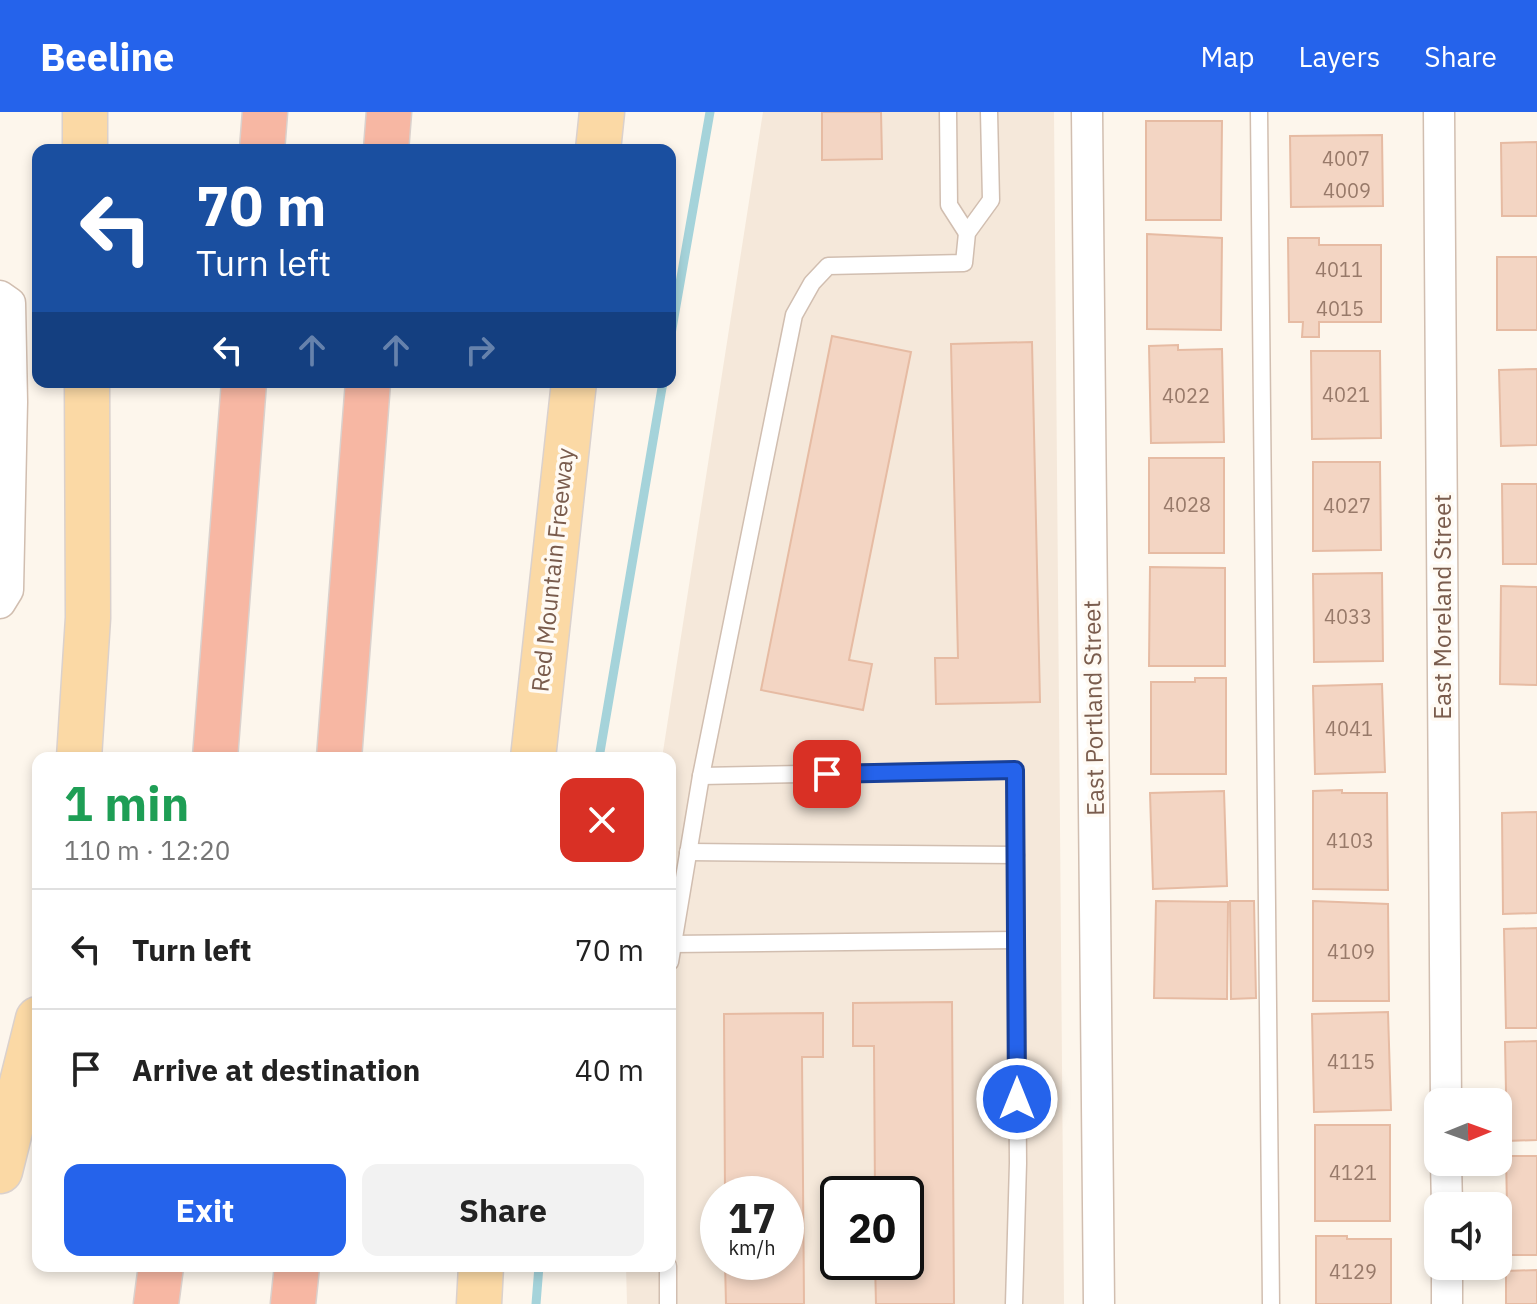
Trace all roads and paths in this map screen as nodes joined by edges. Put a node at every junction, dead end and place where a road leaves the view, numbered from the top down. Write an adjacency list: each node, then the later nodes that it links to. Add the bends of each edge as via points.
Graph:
1 (85, 112): 10 (main road)
2 (265, 112): 11 (highway)
3 (389, 112): 12 (highway)
4 (602, 112): 13 (main road)
5 (948, 112): 14 (lane, via 949,205)
6 (989, 112): 14 (lane, via 991,200)
7 (1087, 112): 48 (street, East Portland Street)
8 (1259, 112): 49 (lane)
9 (1439, 112): 32 (street, East Moreland Street)
10 (85, 144)
11 (262, 144)
12 (386, 144)
13 (599, 144)
14 (967, 233): 25 (lane, via 964,263 828,266 794,315)
15 (0, 296): 20 (street, via 10,303 12,402 8,590)
16 (87, 388): 21 (main road, via 88,618)
17 (244, 388): 22 (highway)
18 (368, 388): 23 (highway)
19 (573, 388): 24 (main road, Red Mountain Freeway)
20 (0, 603)
21 (79, 752)
22 (215, 752)
23 (339, 752)
24 (534, 752)
25 (701, 776): 26 (lane); 27 (lane, via 1015,770)
26 (688, 852): 27 (lane); 28 (lane)
27 (1016, 855): 29 (lane)
28 (676, 921)
29 (1016, 940): 30 (lane); 47 (lane)
30 (676, 944)
31 (32, 1043): 33 (main road)
32 (1446, 1088)
33 (0, 1171)
34 (160, 1272): 41 (highway)
35 (178, 1272): 42 (highway)
36 (296, 1272): 43 (highway)
37 (307, 1272): 44 (highway)
38 (481, 1272): 45 (main road)
39 (668, 1272): 46 (lane)
40 (1447, 1280): 50 (street)
41 (156, 1304)
42 (176, 1304)
43 (293, 1304)
44 (307, 1304)
45 (479, 1304)
46 (668, 1304)
47 (1014, 1304)
48 (1099, 1304)
49 (1271, 1304)
50 (1447, 1304)

